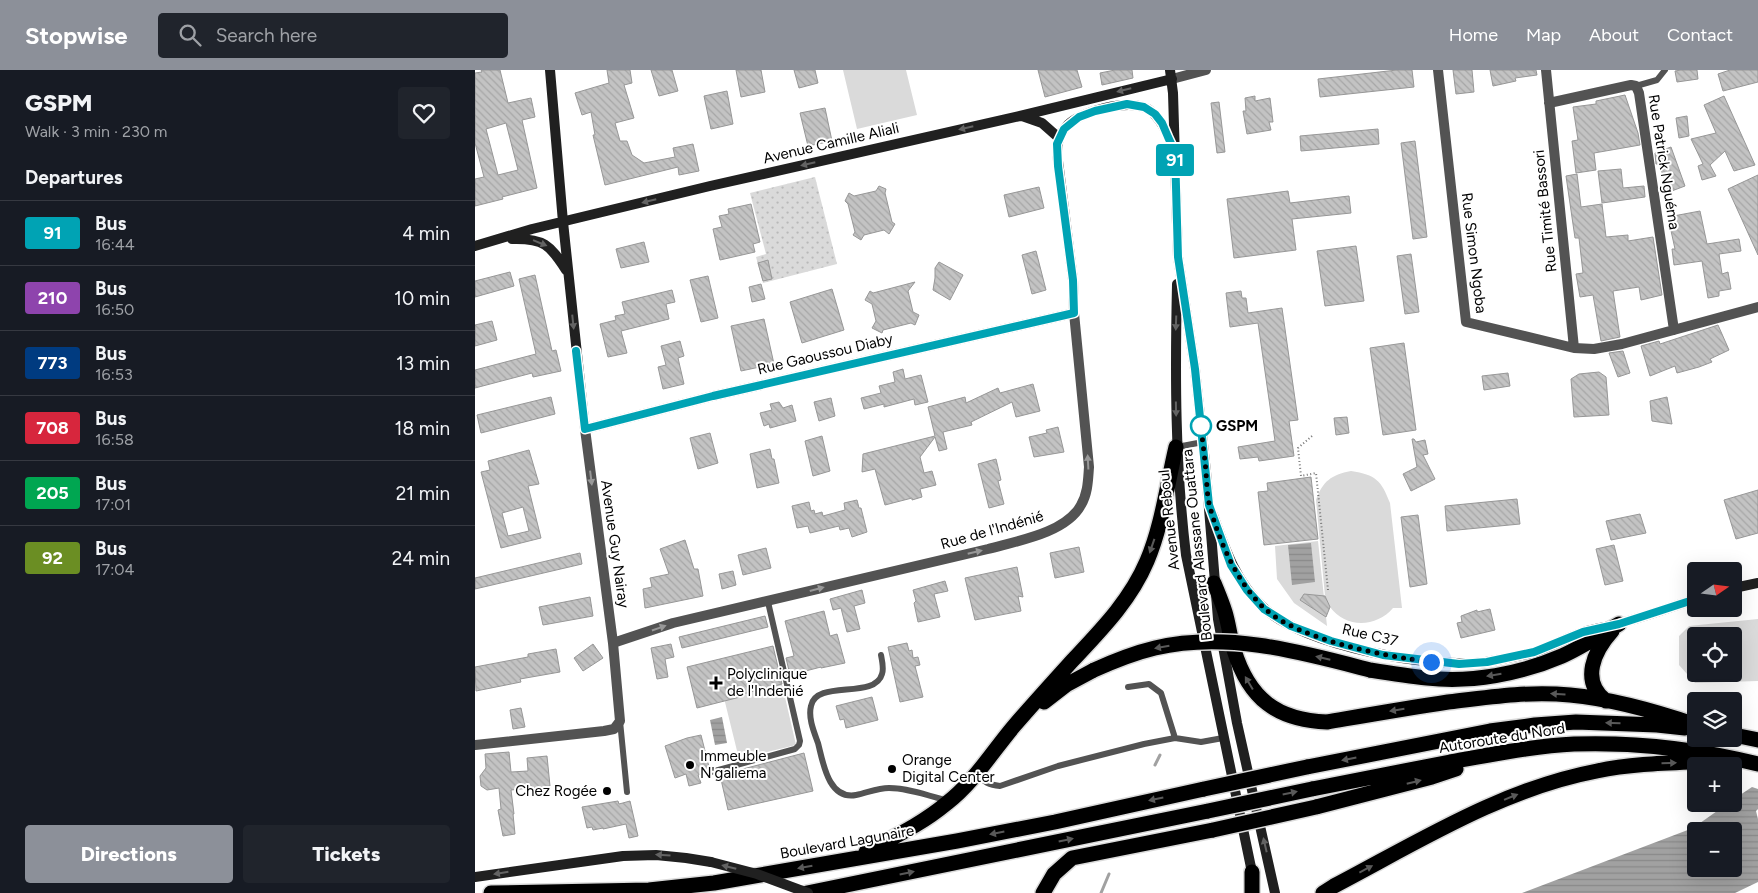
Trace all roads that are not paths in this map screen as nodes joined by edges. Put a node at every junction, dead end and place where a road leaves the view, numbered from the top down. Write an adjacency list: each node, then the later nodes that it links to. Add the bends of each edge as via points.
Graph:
1 (550, 70): 12 (main road, Avenue Guy Nairay)
2 (1206, 70): 6 (street)
3 (1438, 70): 20 (street, Rue Simon Ngoba, via 1466,322)
4 (1546, 70): 8 (street, Rue Timité Bassori)
5 (1665, 70): 7 (lane, via 1657,80)
6 (1171, 74): 9 (main road, Avenue Camille Aliali, one-way to 9); 11 (main road, Boulevard Alassane Ouattara)
7 (1636, 86): 8 (street, Rue Patrick Nguéma); 19 (street, Rue Patrick Nguéma)
8 (1549, 103): 20 (street, Rue Timité Bassori)
9 (1020, 116): 10 (main road, via 1042,123); 12 (main road, Avenue Camille Aliali, one-way to 12)
10 (1059, 138): 11 (main road, via 1070,122 1079,117 1119,105 1136,105 1149,110 1162,123); 18 (main road, Rue de l'Indénié, via 1058,166 1073,280)
11 (1175, 152): 15 (main road, Boulevard Alassane Ouattara)
12 (563, 222): 13 (main road, Avenue Camille Aliali); 16 (main road, Avenue Guy Nairay)
13 (498, 239): 14 (main road, Avenue Camille Aliali); 16 (main road, Avenue Camille Aliali, one-way to 16, via 526,238 539,242 552,249)
14 (475, 246)
15 (1178, 257): 22 (main road, Boulevard Alassane Ouattara); 23 (main road, Avenue Reboul, one-way to 23)
16 (568, 273): 21 (main road, Avenue Guy Nairay, one-way to 21)
17 (1758, 307): 19 (street, Rue Simon Ngoba)
18 (1074, 313): 21 (main road, Rue Gaoussou Diaby, via 713,396); 28 (street, Rue de l'Indénié, one-way to 18, via 988,549 1057,527 1071,518 1082,504 1088,487 1089,466)
19 (1674, 330): 20 (street, Rue Simon Ngoba, via 1622,344 1594,349)
20 (1574, 348)
21 (585, 429): 31 (street, Avenue Guy Nairay, one-way to 31)
22 (1203, 442): 23 (lane); 24 (main road, Boulevard Alassane Ouattara)
23 (1176, 447): 37 (highway, one-way to 37, via 1157,532 1130,594 1110,621); 41 (main road, Avenue Reboul, via 1186,555)
24 (1209, 505): 25 (main road, Boulevard Alassane Ouattara); 30 (main road, Rue C37, via 1231,565 1264,609 1291,626 1331,641 1383,655 1459,664 1534,652 1583,632)
25 (1214, 583): 34 (highway, one-way to 25, via 1526,693 1327,722 1290,717 1271,707 1252,689 1234,650); 62 (main road, Boulevard Alassane Ouattara, one-way to 25, via 1228,676)
26 (1758, 583): 27 (main road)
27 (1743, 586)
28 (768, 602): 31 (street, Rue de l'Indénié, one-way to 28, via 673,623); 49 (lane, via 799,745 795,749)
29 (1687, 602): 30 (main road, Rue C37)
30 (1619, 624): 34 (highway, via 1600,648 1591,672 1597,694); 37 (highway, one-way to 37, bridge, via 1561,656 1517,671 1461,679 1370,670 1321,657 1223,642 1157,648 1122,658 1067,685)
31 (613, 643): 35 (street, Avenue Guy Nairay)
32 (881, 655): 53 (lane, via 882,674 877,681 855,689 825,692 811,705 811,720 829,782 843,794 855,796 889,788)
33 (1128, 687): 40 (lane, via 1149,684 1161,693)
34 (1606, 701): 36 (highway)
35 (620, 721): 43 (street, via 614,729 604,731); 52 (lane)
36 (1687, 722)
37 (1014, 726): 50 (highway)
38 (1687, 728): 51 (highway, Autoroute du Nord, one-way to 51, bridge, via 1600,722 1535,725 1490,731)
39 (1742, 737): 42 (highway)
40 (1175, 738): 41 (lane, via 1201,742); 50 (lane, via 1058,766 1000,786 992,786)
41 (1223, 738): 55 (main road, Avenue Reboul)
42 (1758, 740)
43 (475, 745)
44 (1497, 753): 45 (highway, Autoroute du Nord, via 1565,745 1615,744 1673,748); 58 (highway, Autoroute du Nord, one-way to 44, bridge); 59 (highway, one-way to 44, bridge, via 1053,874 1072,858 1316,807 1432,777)
45 (1725, 757)
46 (1742, 760): 48 (highway, Autoroute du Nord)
47 (1687, 762): 63 (highway, one-way to 47, via 1479,810 1519,794 1596,771 1646,763)
48 (1758, 764)
49 (711, 772)
50 (976, 774): 53 (highway)
51 (1204, 789): 54 (highway, Boulevard Lagunaire, one-way to 54, via 1055,822)
52 (627, 792)
53 (949, 802): 54 (highway, via 908,830)
54 (853, 858): 57 (highway, Boulevard Lagunaire, one-way to 57, via 714,883 649,890)
55 (1252, 872): 60 (highway); 61 (main road, Avenue Reboul)
56 (475, 876): 58 (main road, one-way to 56, bridge, via 757,874 711,862 656,855 623,856)
57 (491, 893)
58 (808, 893)
59 (1043, 893)
60 (1252, 893)
61 (1257, 893)
62 (1275, 893)
63 (1323, 893)

